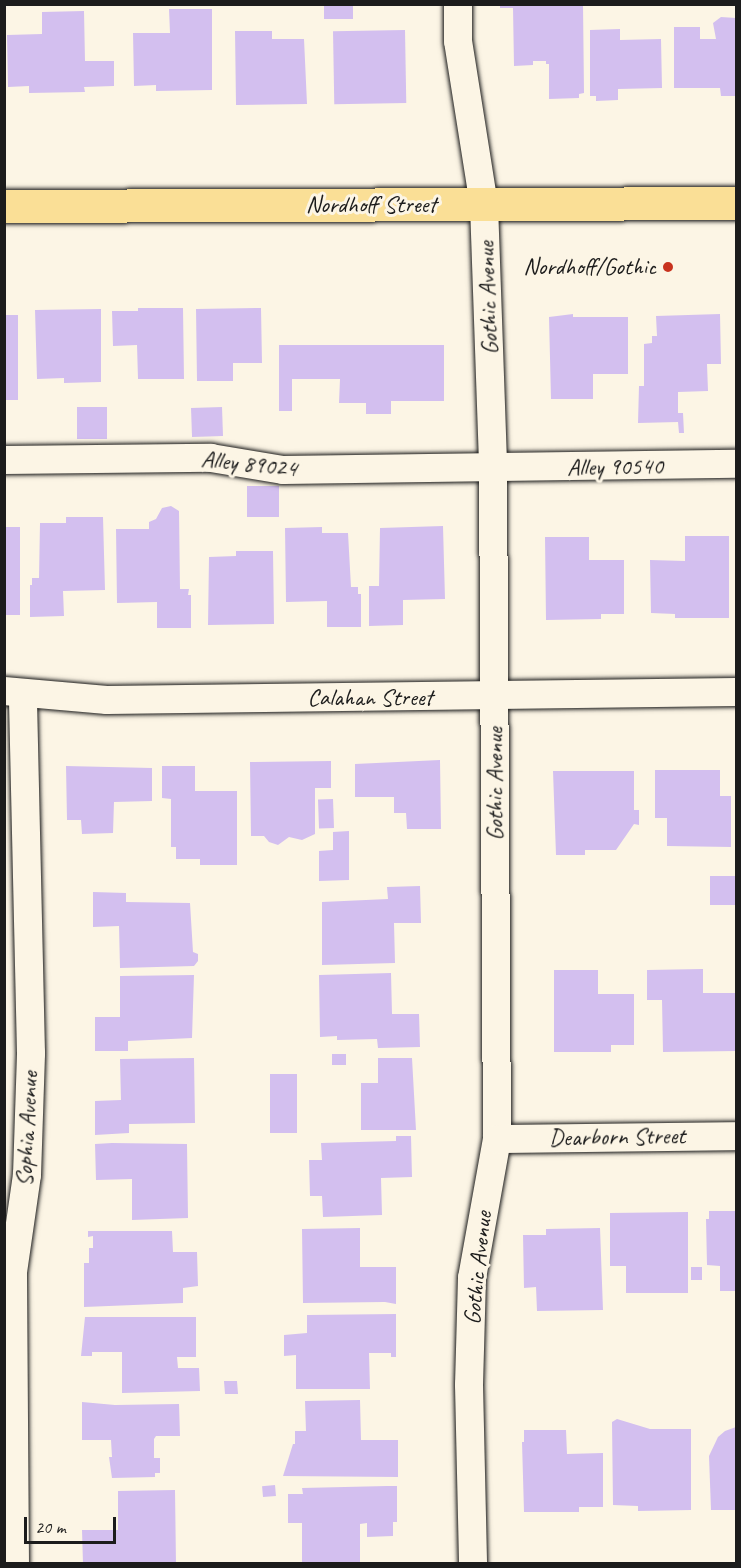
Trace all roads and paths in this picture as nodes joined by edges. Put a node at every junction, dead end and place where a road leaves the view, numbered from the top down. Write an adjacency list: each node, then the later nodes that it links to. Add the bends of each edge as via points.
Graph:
1 (458, 4): 3 (street, Gothic Avenue, via 458,42)
2 (736, 203): 3 (main road, Nordhoff Street)
3 (484, 205): 4 (main road, Nordhoff Street); 7 (street, Gothic Avenue)
4 (4, 206)
5 (4, 460): 7 (street, Alley 89024, via 211,458 283,470)
6 (736, 464): 7 (street, Alley 90540)
7 (493, 469): 10 (street, Gothic Avenue)
8 (14, 692): 10 (street, Calahan Street, via 107,700); 13 (street, Sophia Avenue, via 31,1053 27,1175 13,1272)
9 (736, 692): 10 (street, Calahan Street)
10 (494, 697): 12 (street, Gothic Avenue)
11 (736, 1136): 12 (street, Dearborn Street)
12 (496, 1139): 14 (street, Gothic Avenue, via 472,1278 469,1385)
13 (15, 1563)
14 (473, 1563)

